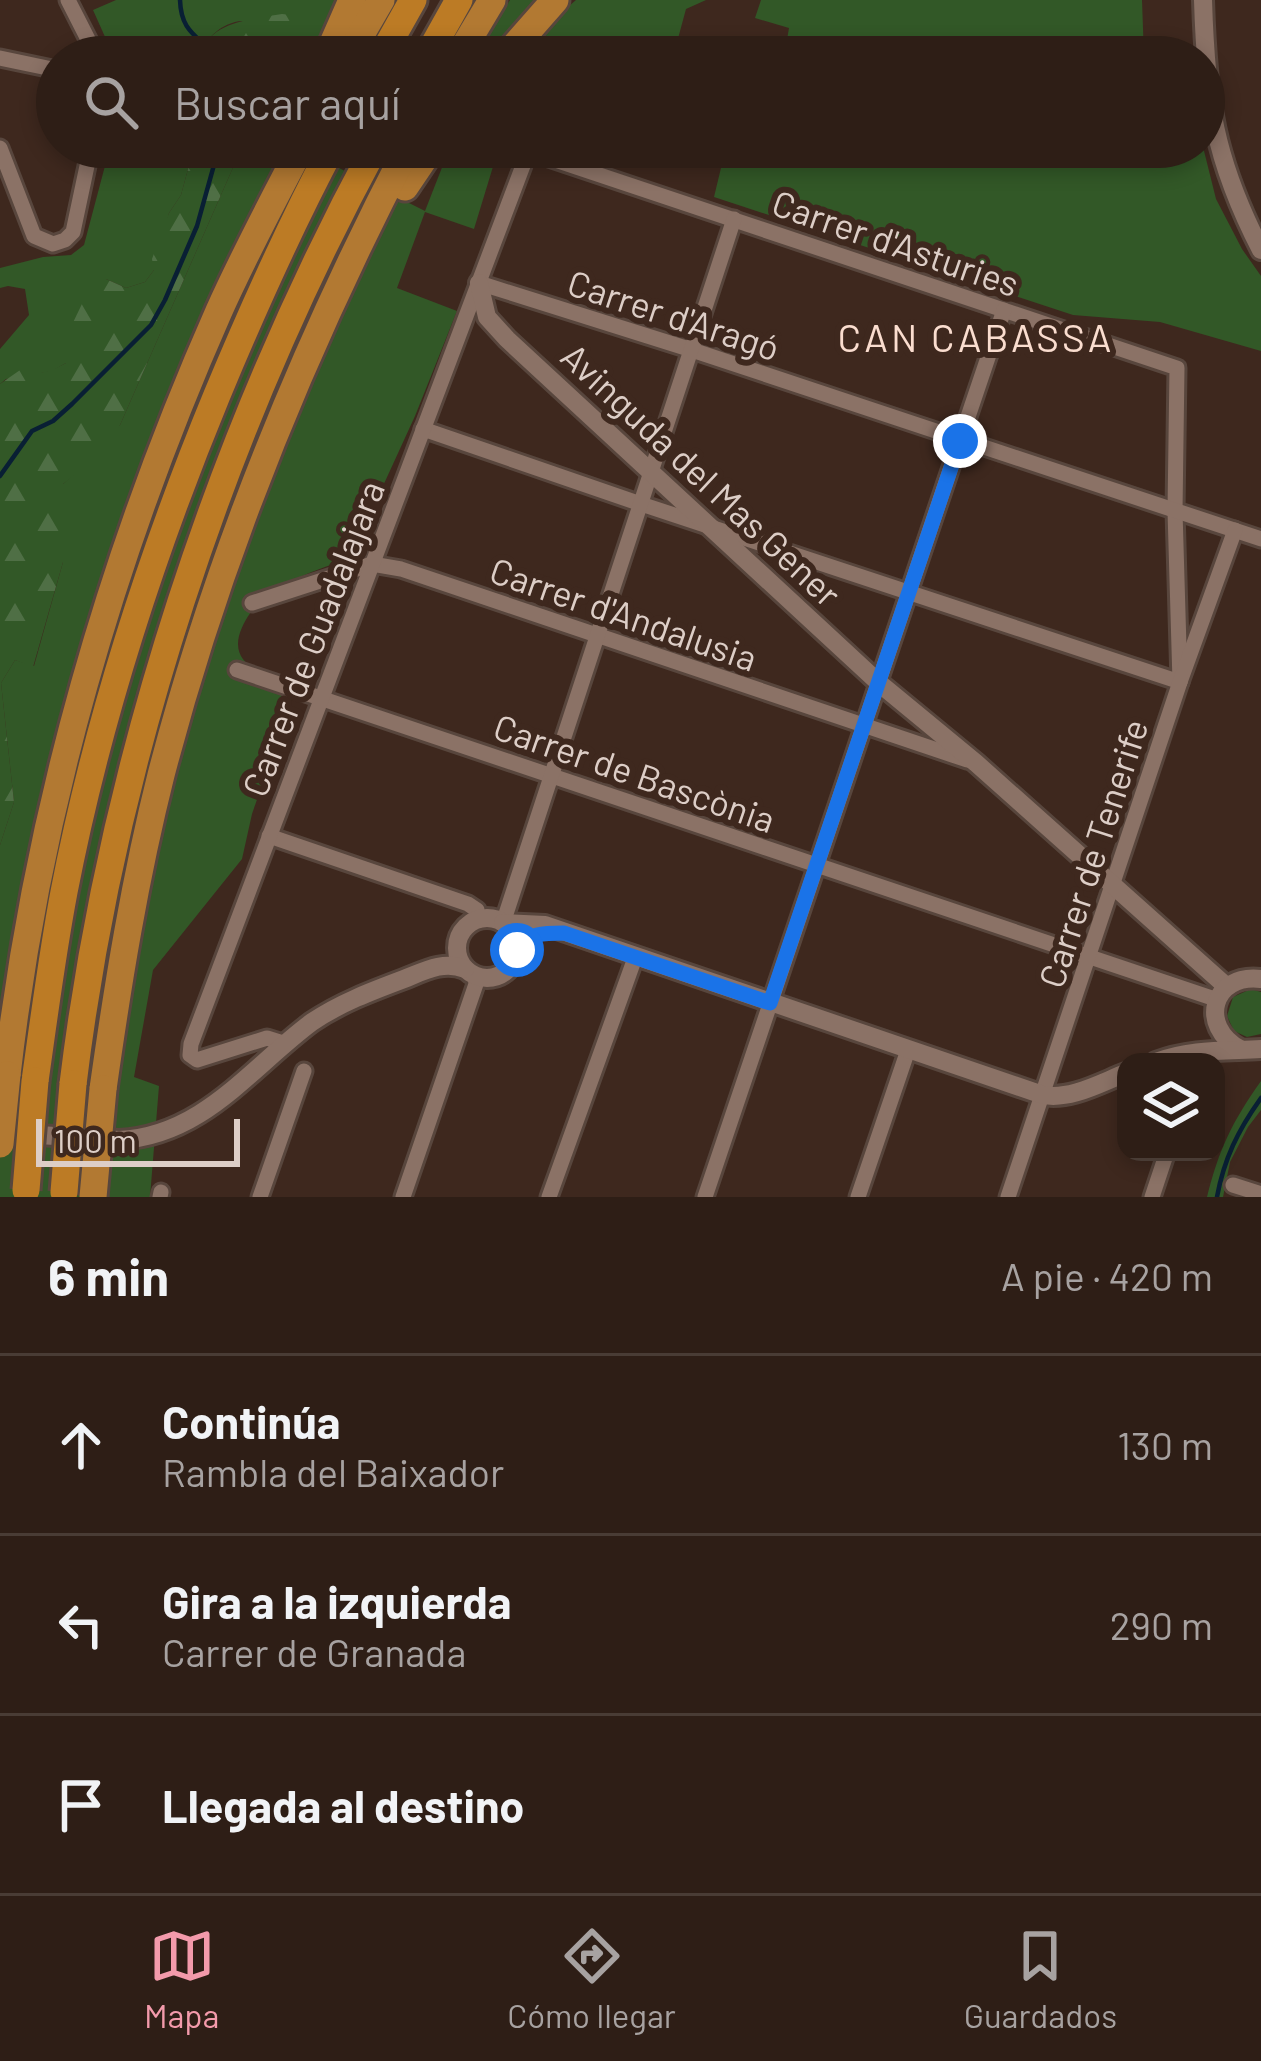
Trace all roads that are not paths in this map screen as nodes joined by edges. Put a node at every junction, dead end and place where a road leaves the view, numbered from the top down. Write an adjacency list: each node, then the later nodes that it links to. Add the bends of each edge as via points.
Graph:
1 (68, 0): 9 (street)
2 (352, 0): 10 (highway)
3 (381, 0): 11 (highway)
4 (413, 0): 12 (highway)
5 (459, 0): 13 (highway)
6 (492, 0): 14 (highway)
7 (555, 0): 15 (highway)
8 (1203, 0): 16 (street)
9 (86, 36)
10 (336, 36)
11 (360, 36)
12 (393, 36)
13 (439, 36)
14 (471, 36)
15 (523, 36)
16 (1204, 36)
17 (0, 58): 18 (street)
18 (36, 66)
19 (0, 148): 21 (street, via 34,236 53,244 73,232)
20 (1225, 165): 31 (street)
21 (87, 168)
22 (275, 168): 33 (highway)
23 (290, 168): 33 (highway)
24 (321, 168): 79 (highway, via 250,316 141,602)
25 (364, 168): 87 (highway, bridge, via 254,406 178,612 110,862 82,1016)
26 (398, 168): 36 (highway)
27 (418, 168): 36 (highway)
28 (522, 168): 32 (street, Carrer de Guadalajara)
29 (585, 168): 30 (street, Carrer d'Asturies)
30 (734, 219): 34 (street, Carrer d'Asturies); 35 (street)
31 (1261, 250)
32 (479, 283): 35 (street, Carrer d'Aragó); 37 (street, Carrer de Guadalajara); 39 (street, Avinguda del Mas Gener, via 487,316 507,340)
33 (220, 309): 79 (highway, via 142,505 62,773 17,986)
34 (1004, 310): 38 (street); 41 (street, Carrer d'Asturies, via 1177,368)
35 (692, 350): 38 (street, Carrer d'Aragó); 39 (street)
36 (298, 380): 88 (highway, bridge, via 233,537 177,716 142,856)
37 (423, 429): 40 (street); 45 (street, Carrer de Guadalajara)
38 (960, 441): 41 (street, Carrer d'Aragó); 46 (street)
39 (651, 473): 40 (street); 42 (street, Avinguda del Mas Gener)
40 (641, 504): 42 (street); 48 (street)
41 (1175, 511): 43 (street, Carrer d'Aragó); 51 (street)
42 (709, 525): 46 (street); 50 (street, Avinguda del Mas Gener)
43 (1235, 530): 44 (street, Carrer d'Aragó); 51 (street, Carrer de Tenerife)
44 (1261, 539)
45 (372, 564): 47 (street); 48 (street, Carrer d'Andalusia); 52 (street, Carrer de Guadalajara)
46 (909, 592): 50 (street); 51 (street)
47 (252, 603)
48 (597, 637): 53 (street, Carrer d'Andalusia); 55 (street)
49 (237, 670): 52 (street, Carrer de Bascònia)
50 (879, 682): 53 (street); 54 (street, Avinguda del Mas Gener)
51 (1180, 682): 58 (street, Carrer de Tenerife)
52 (321, 699): 55 (street, Carrer de Bascònia); 56 (street, Carrer de Guadalajara)
53 (865, 724): 54 (street, Carrer d'Andalusia); 57 (street)
54 (976, 763): 58 (street, Avinguda del Mas Gener)
55 (552, 775): 57 (street, Carrer de Bascònia); 60 (street)
56 (269, 836): 59 (street, via 468,904); 71 (street, Carrer de Guadalajara, via 190,1055 209,1058 267,1038)
57 (817, 865): 65 (street, Carrer de Bascònia); 70 (street)
58 (1112, 885): 65 (street, Carrer de Tenerife); 69 (street, Avinguda del Mas Gener)
59 (477, 919): 60 (street); 62 (street)
60 (503, 923): 61 (street, via 534,922); 63 (street)
61 (564, 933): 63 (street, via 534,935); 64 (street)
62 (458, 940): 67 (street); 68 (street)
63 (517, 947): 68 (street, via 504,972)
64 (636, 955): 70 (street); 91 (street)
65 (1089, 956): 69 (street, Carrer de Bascònia); 80 (street, Carrer de Tenerife)
66 (1261, 964): 69 (street)
67 (434, 968): 68 (street, via 454,964); 71 (street, via 330,1011)
68 (470, 972): 90 (street, via 476,984)
69 (1232, 993): 72 (street, Avinguda del Mas Gener, via 1222,1036); 75 (street, via 1211,1030)
70 (770, 1003): 74 (street); 92 (street)
71 (286, 1044): 81 (street, via 206,1111 152,1135)
72 (1240, 1049): 73 (street); 76 (street)
73 (1261, 1049)
74 (908, 1050): 80 (street); 93 (street)
75 (1180, 1053)
76 (1222, 1053)
77 (304, 1071): 89 (street)
78 (1117, 1076): 80 (street)
79 (21, 1078): 82 (highway, bridge); 85 (highway, bridge)
80 (1048, 1096): 94 (street, Carrer de Tenerife)
81 (0, 1132)
82 (0, 1144)
83 (1164, 1161): 95 (street)
84 (1233, 1184): 86 (street)
85 (26, 1194)
86 (1261, 1194)
87 (63, 1195)
88 (93, 1197)
89 (260, 1197)
90 (403, 1197)
91 (548, 1197)
92 (705, 1197)
93 (858, 1197)
94 (1008, 1197)
95 (1152, 1197)

